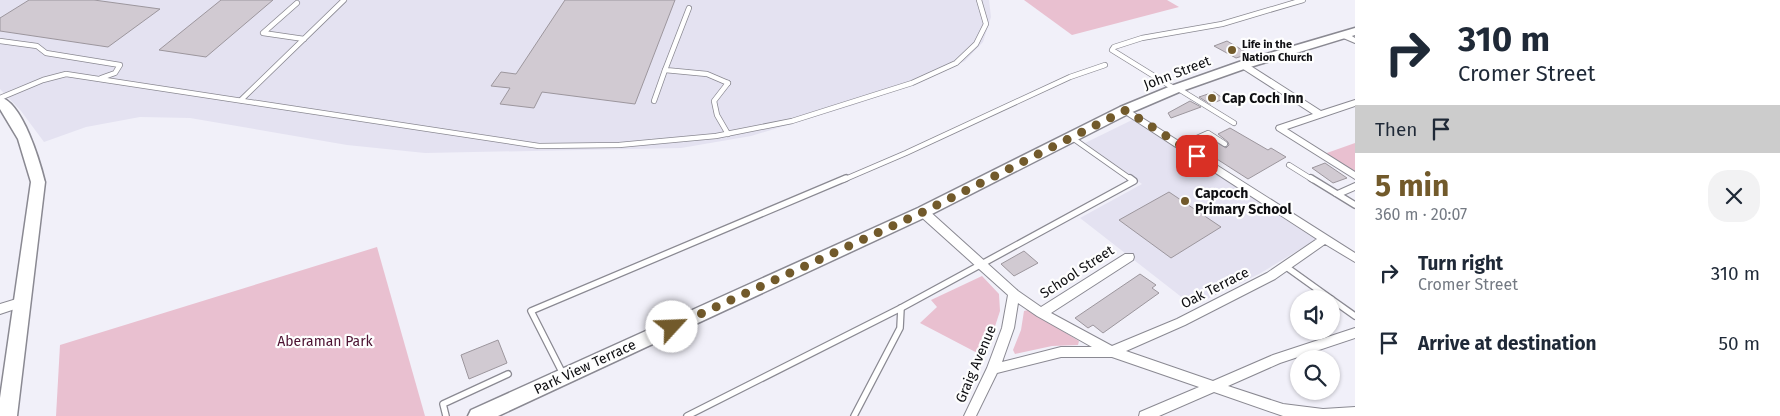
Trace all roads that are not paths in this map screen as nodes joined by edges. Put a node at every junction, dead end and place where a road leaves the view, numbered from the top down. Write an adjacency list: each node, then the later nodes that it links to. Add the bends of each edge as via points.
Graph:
1 (344, 0): 7 (lane)
2 (979, 0): 21 (lane, via 986,24 976,44 956,63 912,83 792,121)
3 (1303, 0): 13 (lane, via 1222,24 1142,38 1112,50)
4 (297, 3): 7 (lane, via 263,33)
5 (688, 8): 11 (lane)
6 (1351, 36): 10 (main road, John Street)
7 (304, 39): 15 (lane)
8 (0, 41): 12 (lane, via 37,46 46,53 120,65 115,73)
9 (1105, 65): 48 (lane, via 1070,77 906,153 531,310)
10 (1243, 65): 13 (main road, John Street); 19 (street)
11 (665, 70): 16 (lane); 21 (lane, via 706,74 728,83 714,101 717,116)
12 (96, 79): 14 (lane, via 66,74 43,80); 15 (lane)
13 (1176, 88): 18 (main road, John Street); 20 (lane)
14 (0, 99): 38 (main road, via 14,116 29,145 38,182)
15 (241, 100): 21 (lane, via 539,146 620,144)
16 (654, 101)
17 (1355, 103): 19 (street)
18 (1126, 110): 22 (main road, Park View Terrace); 24 (street)
19 (1322, 115): 26 (street, via 1280,128)
20 (1234, 123)
21 (728, 134)
22 (1071, 137): 30 (main road, Park View Terrace); 34 (lane, via 1134,181)
23 (1225, 144): 24 (lane, via 1208,133)
24 (1181, 145): 31 (street)
25 (1289, 165): 28 (lane)
26 (1355, 176)
27 (1355, 186): 28 (street)
28 (1338, 194): 29 (lane)
29 (1355, 205)
30 (923, 212): 34 (street); 48 (main road, Park View Terrace)
31 (1325, 239): 33 (street); 35 (street, Oak Terrace)
32 (1129, 257): 42 (street, School Street)
33 (1355, 258)
34 (981, 264): 37 (street); 40 (lane)
35 (1285, 266): 36 (lane); 45 (street, Oak Terrace, via 1181,322)
36 (1318, 290)
37 (1014, 294): 42 (street); 46 (street, Graig Avenue, via 1008,328)
38 (23, 302): 41 (street); 52 (main road)
39 (1340, 305): 43 (lane)
40 (901, 308): 55 (lane); 56 (lane, via 900,328)
41 (0, 309)
42 (1041, 313): 45 (street)
43 (1355, 316)
44 (1355, 333): 49 (street)
45 (1112, 352): 46 (street, via 1061,352); 49 (street)
46 (993, 369): 57 (street, Graig Avenue)
47 (508, 374): 53 (lane, via 443,404)
48 (564, 376): 54 (main road, Park View Terrace)
49 (1210, 386): 51 (street, via 1284,410); 58 (street)
50 (1355, 413): 51 (street)
51 (1322, 415)
52 (8, 416)
53 (446, 416)
54 (478, 416)
55 (687, 416)
56 (854, 416)
57 (970, 416)
58 (1145, 416)

